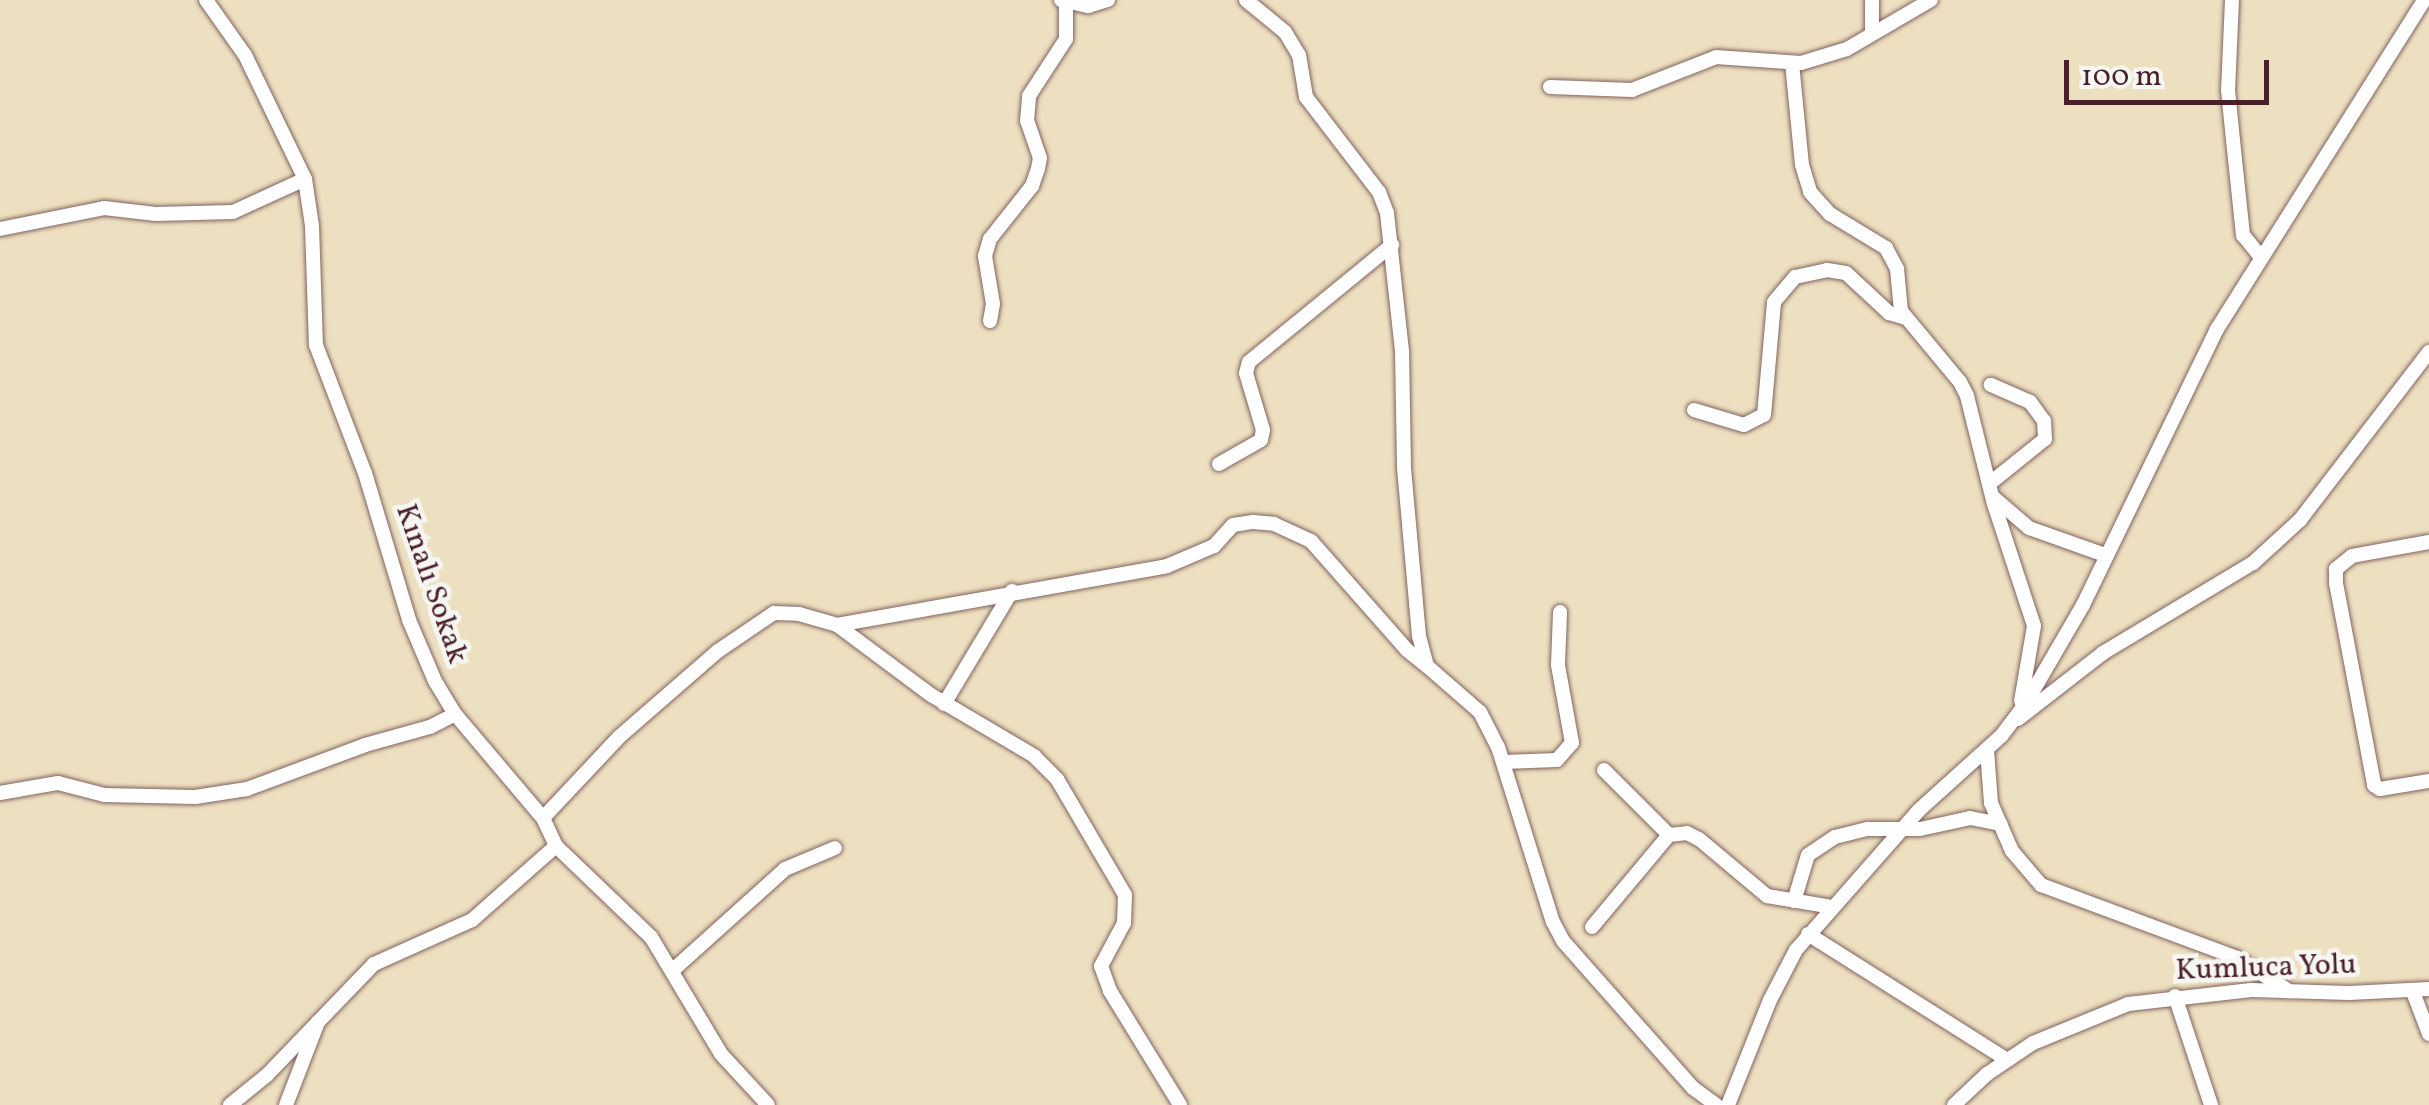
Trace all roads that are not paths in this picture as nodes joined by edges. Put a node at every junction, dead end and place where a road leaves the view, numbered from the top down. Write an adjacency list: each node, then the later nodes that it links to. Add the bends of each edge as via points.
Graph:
1 (206, 0): 12 (street, Kınalı Sokak, via 245,54)
2 (1108, 0): 8 (street, via 1088,6)
3 (1246, 0): 14 (street, via 1285,32 1299,55 1306,96 1379,192)
4 (1872, 0): 9 (street)
5 (1931, 0): 9 (street)
6 (2232, 0): 15 (street, via 2228,90 2240,208 2244,235)
7 (2424, 0): 15 (street)
8 (1063, 2): 17 (street, via 1066,39 1028,96 1038,169 990,238)
9 (1872, 33): 10 (street, via 1847,48)
10 (1792, 63): 11 (street, via 1716,57 1632,90); 16 (street, via 1805,183 1830,214 1886,248 1898,269)
11 (1550, 87)
12 (305, 179): 13 (street, via 233,212 104,208); 30 (street, Kınalı Sokak, via 316,346 365,473 408,620)
13 (0, 229)
14 (1392, 245): 21 (street, via 1249,362 1261,440); 28 (street, via 1404,468)
15 (2260, 256): 24 (street, via 2209,343)
16 (1906, 318): 20 (street, via 1889,314 1846,273 1795,277 1774,302 1764,415 1744,425); 22 (street, via 1960,382)
17 (990, 321)
18 (2429, 352): 31 (street, via 2300,520 2253,563 2103,653)
19 (1991, 384): 22 (street, via 2030,402 2044,420 2045,439)
20 (1694, 410)
21 (1220, 464)
22 (1991, 490): 24 (street, via 2029,528); 31 (street, via 2034,626)
23 (2429, 542): 35 (street, via 2352,556 2336,569 2374,785)
24 (2106, 555): 31 (street)
25 (1012, 591): 27 (street); 28 (street, via 1167,566 1214,546 1233,525 1274,524 1312,540); 29 (street)
26 (1560, 612): 33 (street, via 1558,666 1572,743 1557,760)
27 (837, 624): 29 (street); 37 (street, via 774,613 619,737)
28 (1427, 666): 33 (street, via 1480,712)
29 (944, 704): 58 (street, via 1050,770 1102,854 1127,910 1101,966)
30 (455, 714): 36 (street, via 247,789 195,797 104,795 58,783); 37 (street, Kınalı Sokak)
31 (2015, 721): 32 (street)
32 (1987, 750): 38 (street, via 1991,803); 39 (street)
33 (1503, 762): 59 (street, via 1563,941 1693,1088)
34 (1604, 770): 40 (street)
35 (2429, 781)
36 (0, 793)
37 (543, 818): 41 (street, Kınalı Sokak)
38 (2000, 824): 39 (street, via 1970,818); 49 (street, via 2012,851 2041,885 2237,958)
39 (1904, 830): 43 (street, via 1868,829 1819,844 1808,855); 44 (street)
40 (1668, 835): 43 (street, via 1699,839 1758,890); 45 (street)
41 (556, 846): 47 (street, Kınalı Sokak, via 651,938); 52 (street, via 472,920 374,964)
42 (835, 848): 47 (street, via 785,869)
43 (1794, 901): 44 (street)
44 (1834, 907): 46 (street)
45 (1592, 927)
46 (1808, 934): 54 (street); 60 (street, via 1787,963)
47 (673, 970): 57 (street, Kınalı Sokak, via 714,1044)
48 (2429, 989): 50 (street, Kumluca Yolu)
49 (2290, 992): 50 (street, Kumluca Yolu); 51 (street, Kumluca Yolu)
50 (2413, 992): 53 (street)
51 (2176, 996): 54 (street, Kumluca Yolu, via 2088,1017); 62 (street)
52 (318, 1022): 55 (street); 56 (street)
53 (2429, 1034)
54 (2007, 1060): 61 (street, Kumluca Yolu)
55 (230, 1105)
56 (286, 1105)
57 (768, 1105)
58 (1180, 1105)
59 (1716, 1105)
60 (1728, 1105)
61 (1954, 1105)
62 (2211, 1105)

